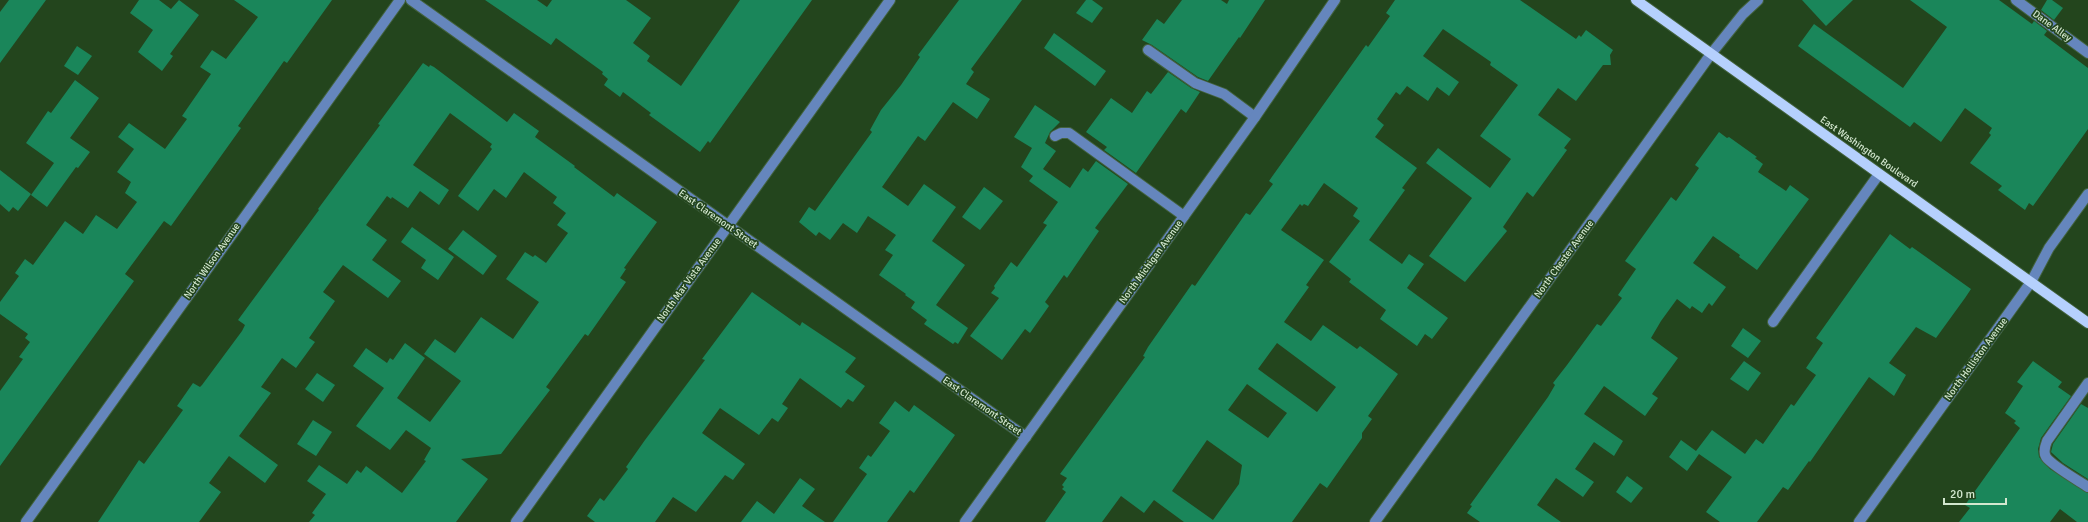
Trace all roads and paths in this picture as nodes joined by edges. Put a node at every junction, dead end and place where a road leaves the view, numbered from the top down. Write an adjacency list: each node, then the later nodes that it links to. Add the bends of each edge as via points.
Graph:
1 (400, 0): 23 (street, North Wilson Avenue)
2 (411, 0): 16 (street, East Claremont Street)
3 (890, 0): 16 (street, North Mar Vista Avenue)
4 (1335, 0): 11 (street, North Michigan Avenue)
5 (1636, 0): 10 (main road, East Washington Boulevard)
6 (1758, 0): 10 (street, North Chester Avenue, via 1743,14)
7 (2016, 0): 9 (street, Dane Alley)
8 (1148, 50): 11 (street, via 1195,83 1224,94)
9 (2088, 53)
10 (1711, 54): 13 (main road, East Washington Boulevard); 26 (street, North Chester Avenue)
11 (1254, 117): 15 (street, North Michigan Avenue)
12 (1055, 136): 15 (street, via 1060,132 1069,133)
13 (1879, 174): 17 (main road, East Washington Boulevard); 18 (street)
14 (2088, 194): 17 (street, North Holliston Avenue, via 2049,248)
15 (1184, 216): 21 (street, North Michigan Avenue)
16 (728, 226): 21 (street, East Claremont Street); 24 (street, North Mar Vista Avenue)
17 (2031, 282): 19 (main road, East Washington Boulevard); 27 (street, North Holliston Avenue)
18 (1774, 322)
19 (2088, 322)
20 (2088, 383): 22 (street, via 2044,449 2046,457)
21 (1026, 437): 25 (street, North Michigan Avenue)
22 (2088, 487)
23 (26, 522)
24 (516, 522)
25 (965, 522)
26 (1376, 522)
27 (1859, 522)

